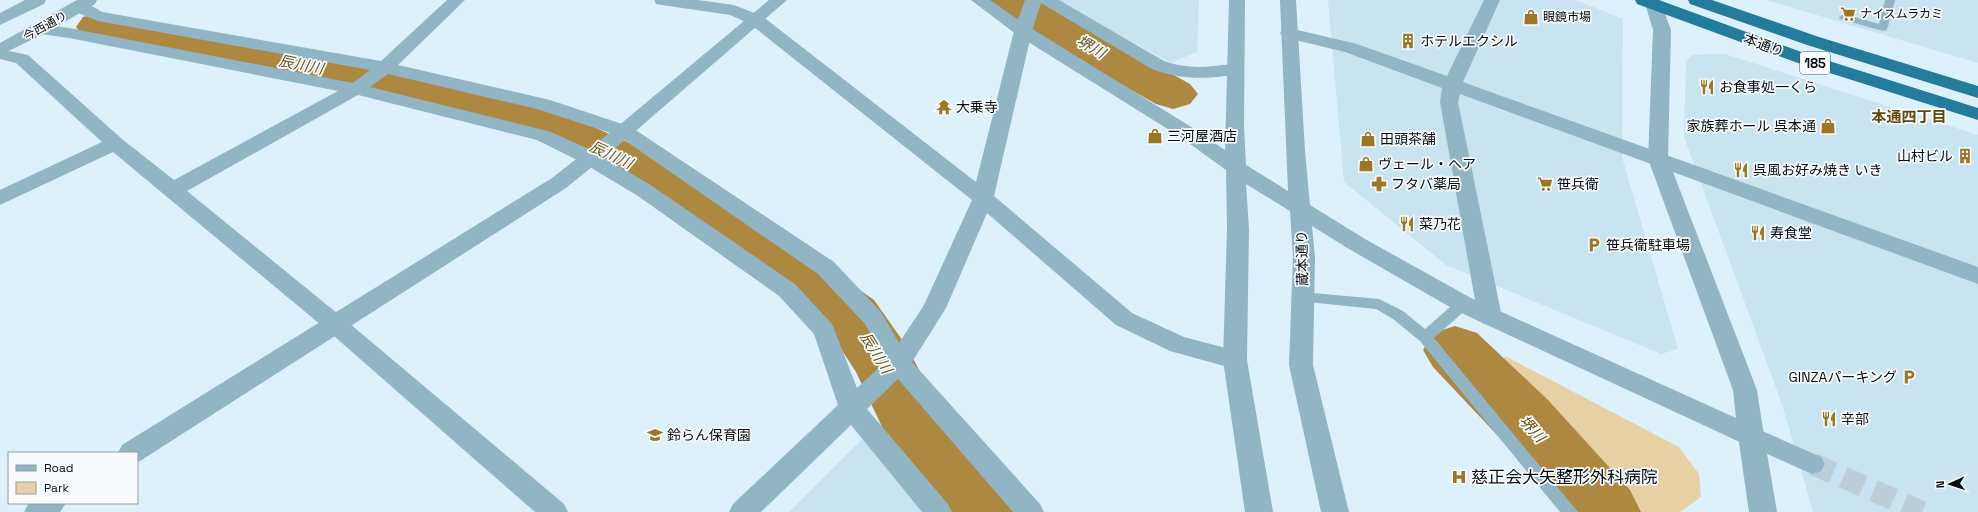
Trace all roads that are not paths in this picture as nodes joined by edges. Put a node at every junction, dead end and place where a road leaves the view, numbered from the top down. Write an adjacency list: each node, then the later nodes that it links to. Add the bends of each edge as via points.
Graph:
1 (38, 0): 16 (street, 今西通り)
2 (457, 0): 23 (street)
3 (662, 0): 17 (street, via 734,10)
4 (779, 0): 17 (street)
5 (979, 0): 18 (street)
6 (1033, 0): 18 (street)
7 (1047, 0): 24 (street, via 1158,65 1176,72 1194,74)
8 (1237, 0): 24 (street)
9 (1288, 0): 20 (street, 蔵本通り)
10 (1492, 0): 25 (street)
11 (1696, 0): 27 (highway, 本通り / 185, via 1812,41)
12 (1890, 0): 15 (lane, via 1882,28)
13 (1649, 1): 28 (highway, 本通り / 185, via 1801,58); 32 (street, via 1662,30)
14 (84, 3): 19 (street, 今西通り); 23 (street, via 98,16)
15 (1844, 17)
16 (0, 20)
17 (756, 20): 29 (street); 36 (street)
18 (1025, 28): 33 (street, via 1186,132); 36 (street)
19 (40, 30): 21 (street, 今西通り); 26 (street, via 69,33)
20 (1289, 32): 25 (street, via 1351,48); 37 (street, 蔵本通り)
21 (0, 50)
22 (0, 54): 30 (street, via 22,60)
23 (385, 67): 26 (street); 29 (street, via 538,102)
24 (1235, 69): 33 (street)
25 (1452, 85): 32 (street); 41 (street, via 1449,102)
26 (356, 89): 31 (street, via 544,136); 34 (street)
27 (1978, 92)
28 (1978, 114)
29 (624, 131): 31 (street); 45 (street, via 826,268 873,318)
30 (115, 143): 34 (street); 35 (street)
31 (590, 158): 42 (street, via 559,183); 46 (street, via 645,191 788,290 824,330)
32 (1658, 159): 38 (street); 47 (street, via 1745,390)
33 (1236, 168): 37 (street); 44 (street, via 1238,230)
34 (172, 190): 42 (street)
35 (0, 198)
36 (983, 198): 44 (street, via 1124,319 1178,345); 45 (street, via 934,308)
37 (1299, 207): 39 (street, 蔵本通り, via 1304,257); 40 (street, via 1357,244)
38 (1978, 276)
39 (1302, 297): 43 (lane, via 1379,304 1398,315); 57 (street, 蔵本通り, via 1301,365)
40 (1463, 304): 41 (street); 43 (lane)
41 (1490, 317): 47 (street)
42 (335, 324): 48 (street); 52 (street)
43 (1425, 337): 58 (lane)
44 (1235, 360): 56 (street)
45 (899, 363): 46 (street); 55 (street)
46 (852, 408): 53 (street); 54 (street)
47 (1751, 436): 49 (street); 59 (street)
48 (133, 452)
49 (1813, 464)
50 (50, 504): 51 (street)
51 (38, 512)
52 (554, 512)
53 (744, 512)
54 (938, 512)
55 (1030, 512)
56 (1259, 512)
57 (1334, 512)
58 (1570, 512)
59 (1763, 512)

